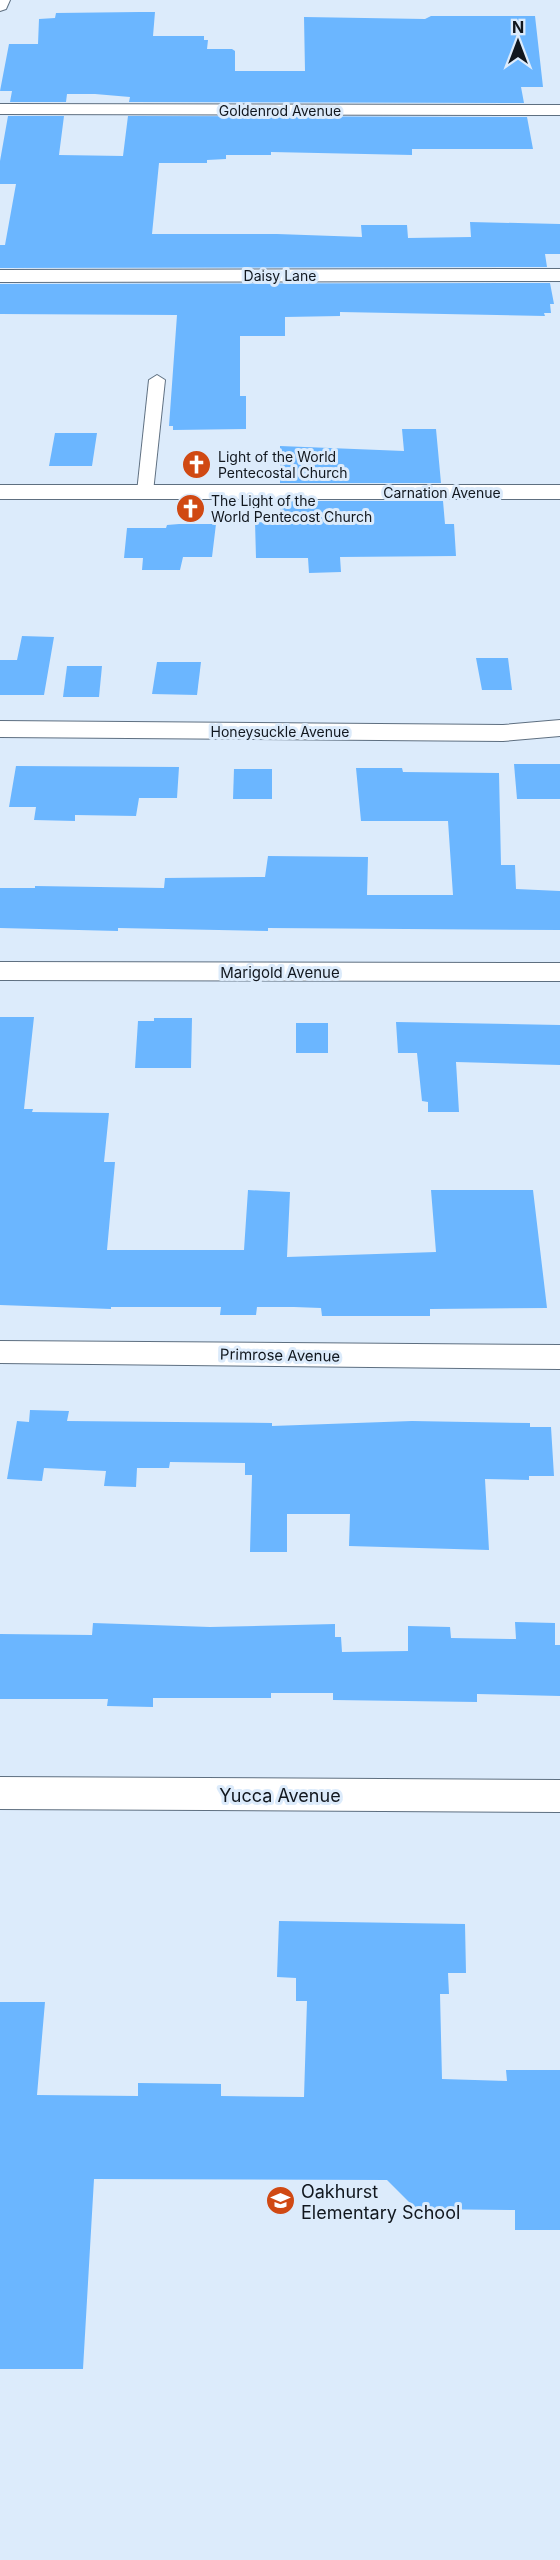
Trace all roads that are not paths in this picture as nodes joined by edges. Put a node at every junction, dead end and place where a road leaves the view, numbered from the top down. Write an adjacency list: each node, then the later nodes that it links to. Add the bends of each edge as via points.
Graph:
1 (2, 0): 2 (street)
2 (0, 6)
3 (0, 109): 4 (street, Goldenrod Avenue)
4 (560, 110)
5 (560, 274): 6 (street, Daisy Lane)
6 (0, 276)
7 (157, 380): 9 (lane)
8 (0, 492): 9 (street, Carnation Avenue)
9 (145, 492): 10 (street, Carnation Avenue)
10 (560, 492)
11 (560, 728): 12 (street, Honeysuckle Avenue, via 503,733)
12 (0, 729)
13 (0, 971): 14 (street, Marigold Avenue)
14 (560, 972)
15 (0, 1352): 16 (street, Primrose Avenue)
16 (560, 1358)
17 (0, 1793): 18 (street, Yucca Avenue)
18 (560, 1796)

